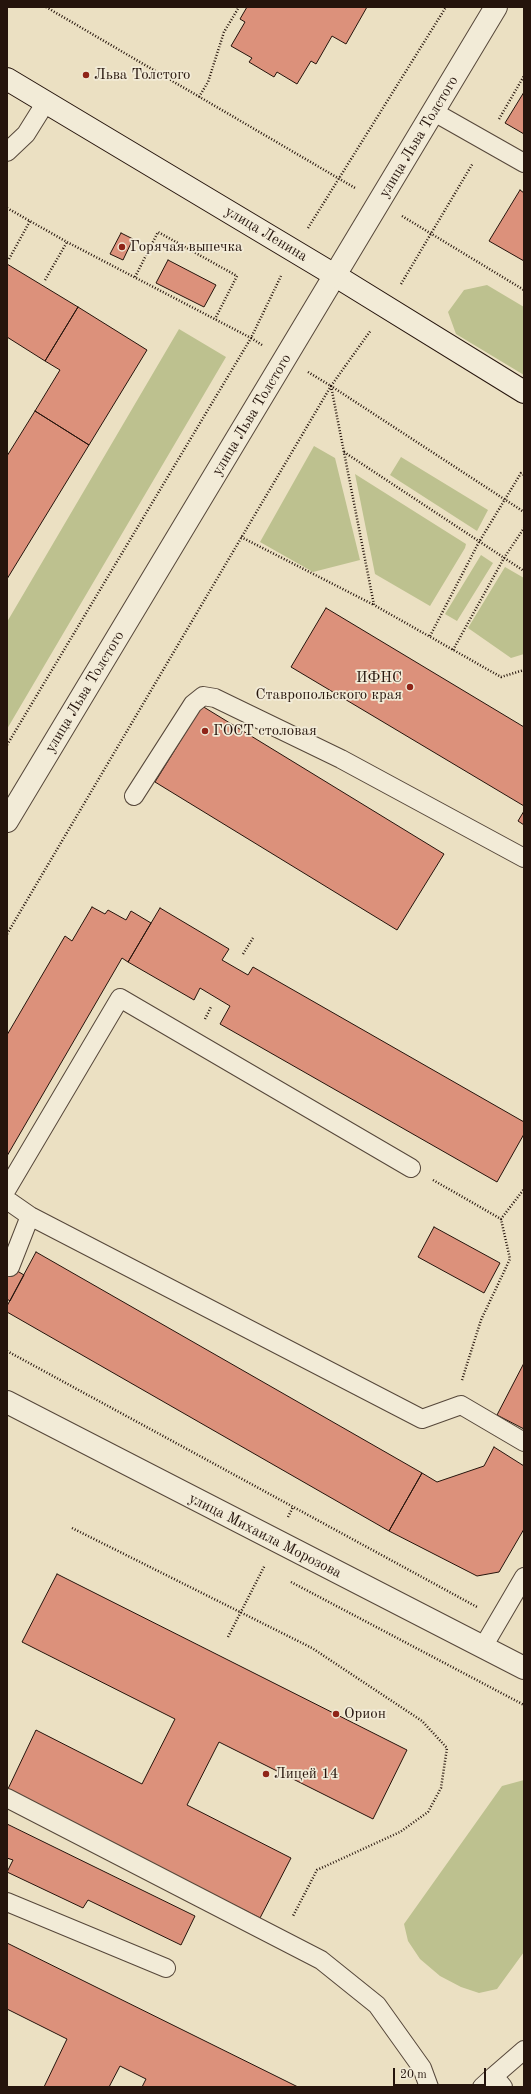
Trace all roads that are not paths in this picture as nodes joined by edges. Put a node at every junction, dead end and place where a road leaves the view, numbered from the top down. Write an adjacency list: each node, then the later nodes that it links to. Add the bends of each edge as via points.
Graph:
1 (496, 7): 4 (street, улица Льва Толстого)
2 (7, 79): 3 (street, улица Ленина)
3 (46, 102): 5 (lane, via 26,134); 7 (street, улица Ленина)
4 (434, 112): 6 (lane); 7 (street, улица Льва Толстого)
5 (7, 152)
6 (524, 163)
7 (336, 276): 8 (street, улица Ленина); 10 (street, улица Льва Толстого)
8 (524, 392)
9 (134, 796): 11 (lane, via 193,704 203,696 215,698 341,758)
10 (7, 821)
11 (524, 858)
12 (411, 1168): 13 (lane, via 120,998)
13 (7, 1189)
14 (7, 1200): 15 (lane)
15 (30, 1216): 16 (lane); 18 (lane, via 422,1419 461,1405)
16 (10, 1267)
17 (7, 1402): 20 (street, улица Михаила Морозова)
18 (524, 1442)
19 (524, 1577): 20 (lane)
20 (483, 1647): 21 (street, улица Михаила Морозова)
21 (524, 1668)
22 (7, 1798): 27 (lane, via 321,1960 377,2005 422,2068)
23 (7, 1902): 24 (lane)
24 (166, 1968)
25 (524, 2050): 26 (lane)
26 (493, 2083)
27 (429, 2087)

